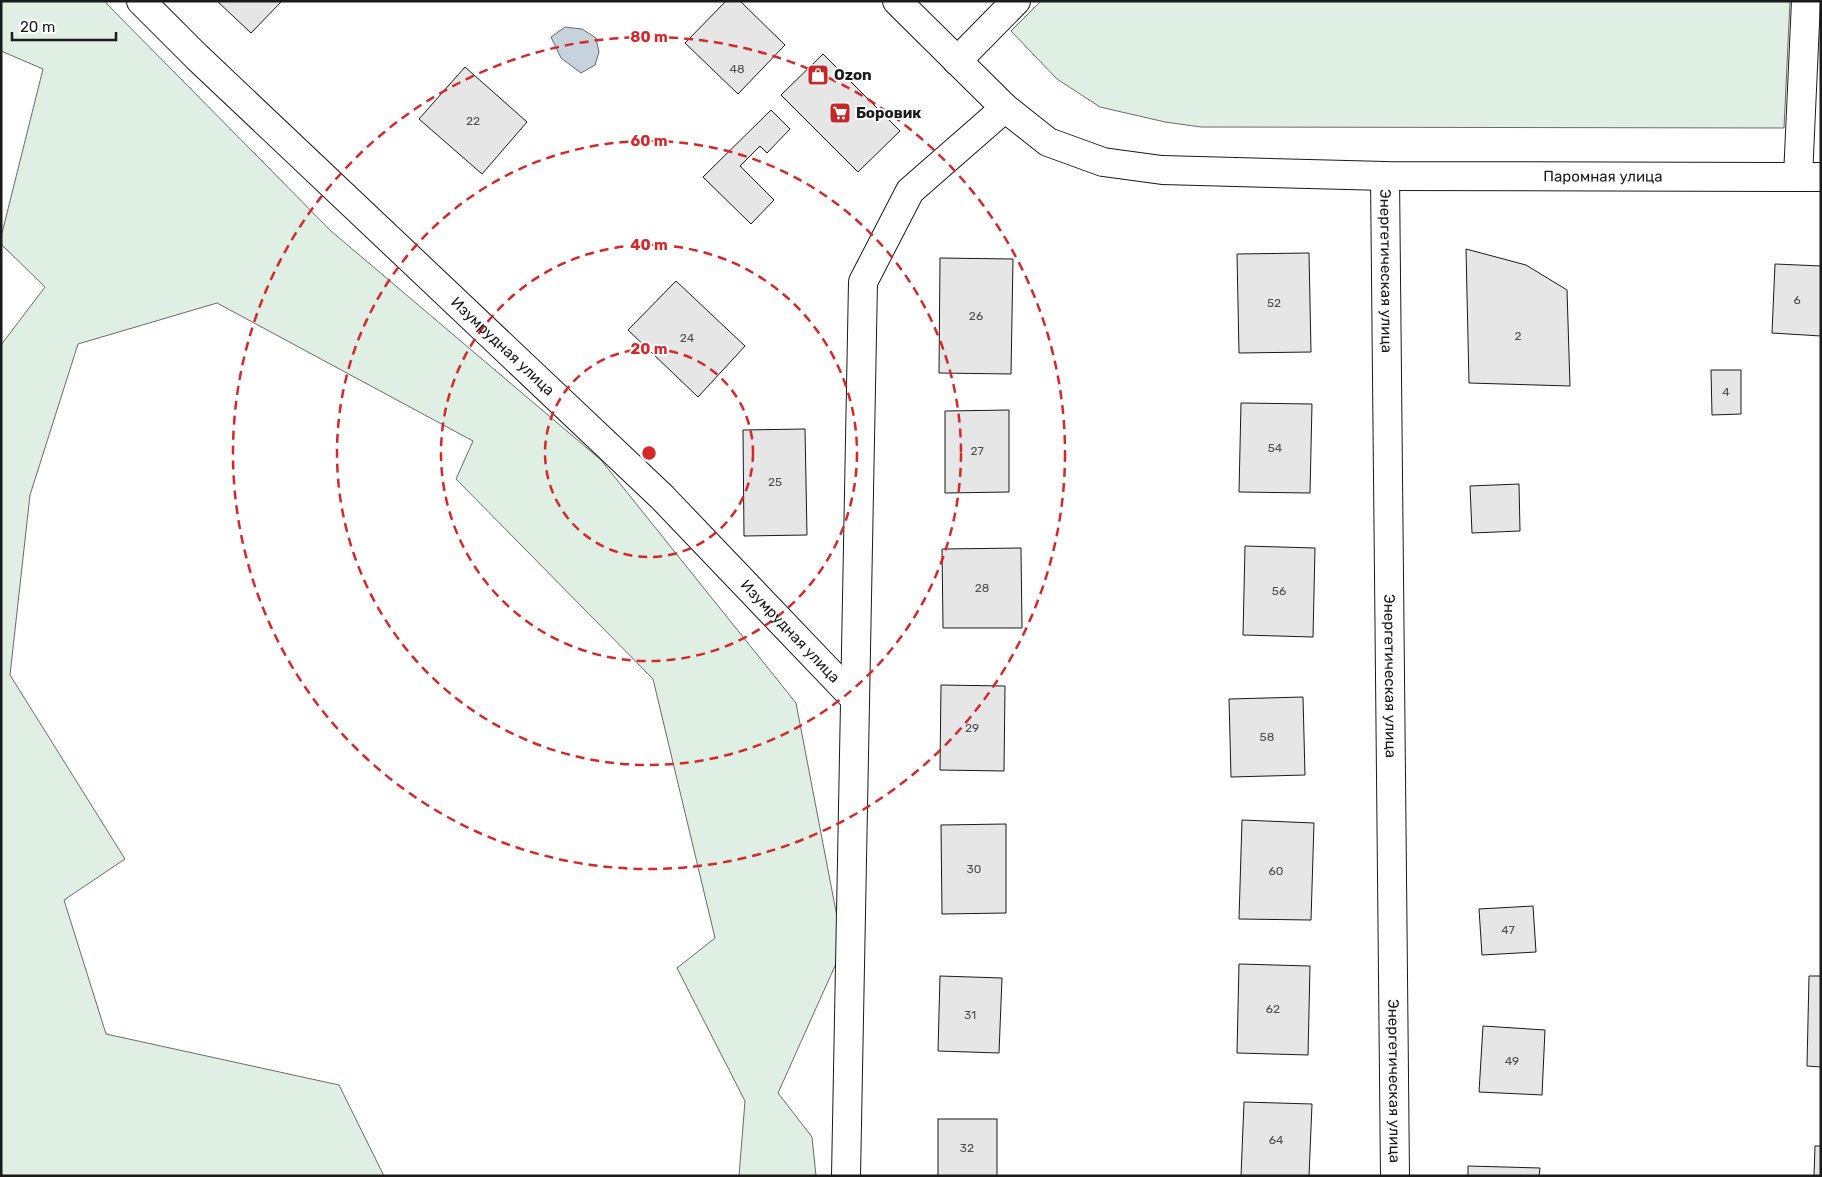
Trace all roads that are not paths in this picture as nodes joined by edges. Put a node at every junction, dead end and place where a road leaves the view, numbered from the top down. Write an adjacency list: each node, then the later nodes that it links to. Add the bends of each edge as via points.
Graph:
1 (141, 1): 9 (street, Изумрудная улица, via 662,497)
2 (897, 1): 5 (street)
3 (1016, 1): 5 (street)
4 (1806, 1): 8 (street)
5 (956, 62): 6 (street, Паромная улица)
6 (1005, 108): 7 (street, Паромная улица, via 1048,142 1103,162 1162,170); 9 (street, via 910,191 863,282)
7 (1385, 176): 8 (street, Паромная улица); 11 (street, Энергетическая улица)
8 (1810, 177)
9 (855, 700): 10 (street)
10 (846, 1176)
11 (1395, 1176)

